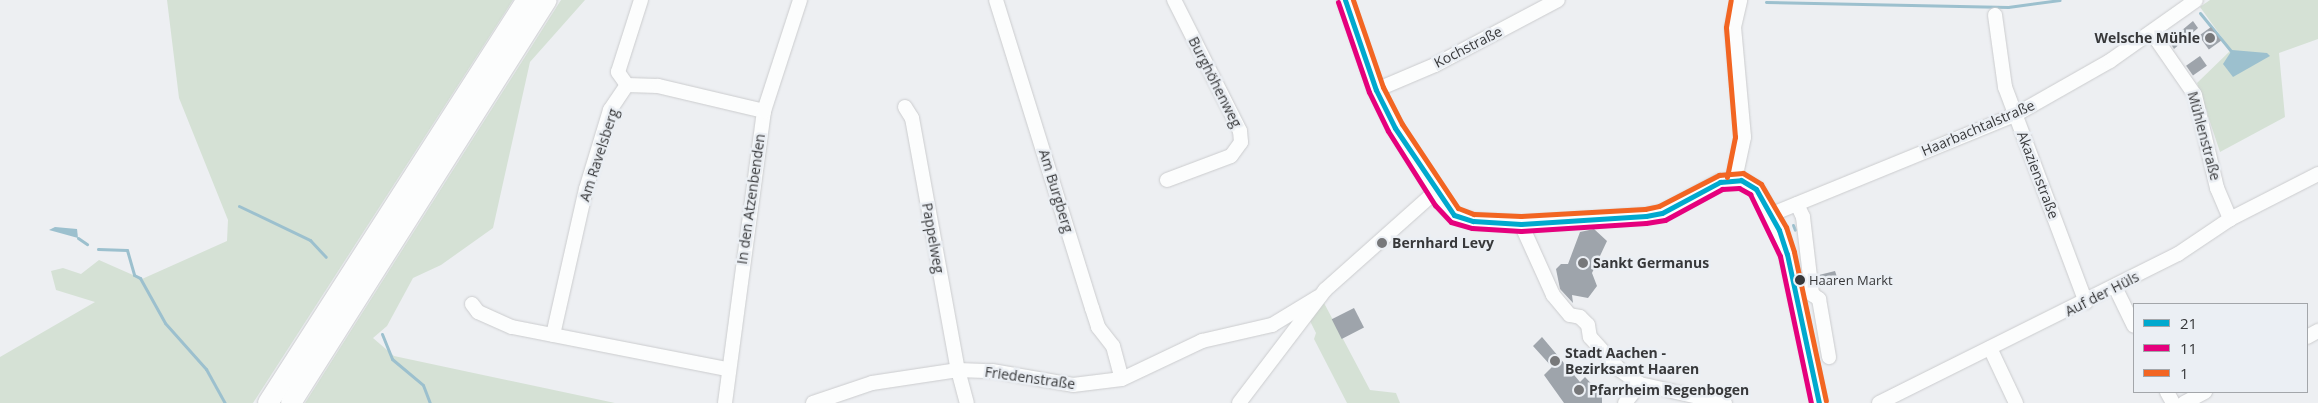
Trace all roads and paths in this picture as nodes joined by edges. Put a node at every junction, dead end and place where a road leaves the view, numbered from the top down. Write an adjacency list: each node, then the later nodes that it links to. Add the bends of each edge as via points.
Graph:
1 (527, 0): 29 (highway)
2 (547, 0): 29 (highway)
3 (641, 0): 13 (street, via 618,72)
4 (800, 0): 16 (street, In den Atzenbenden)
5 (996, 0): 42 (street, Am Burgberg, via 1098,327 1112,346)
6 (1174, 0): 20 (street, Burghöhenweg, via 1240,131 1241,142 1232,156)
7 (1345, 0): 14 (main road)
8 (1557, 0): 14 (street, Kochstraße, via 1435,65)
9 (1739, 0): 19 (main road, via 1732,28 1743,137)
10 (2196, 0): 12 (street, Haarbachtalstraße)
11 (1995, 15): 17 (street, Akazienstraße, via 2006,87)
12 (2152, 33): 17 (street, Haarbachtalstraße); 24 (street, Mühlenstraße, via 2195,95 2217,188)
13 (627, 85): 16 (street, via 658,86); 36 (street, Am Ravelsberg, via 610,110 586,190)
14 (1376, 90): 21 (main road)
15 (905, 106): 41 (street, Pappelweg, via 912,118)
16 (764, 111): 40 (street, In den Atzenbenden)
17 (2015, 115): 22 (street, Haarbachtalstraße); 31 (street, Akazienstraße)
18 (2318, 174): 24 (street, Auf der Hüls)
19 (1734, 179): 23 (main road, via 1756,188); 25 (main road, via 1720,182 1662,213)
20 (1167, 180)
21 (1435, 192): 25 (main road, via 1450,212 1462,218); 30 (street, Friedenstraße, via 1382,236)
22 (1797, 204): 23 (street, Haarbachtalstraße); 26 (street, via 1803,216)
23 (1772, 214): 26 (main road)
24 (2230, 219): 27 (street, Auf der Hüls, via 2178,254)
25 (1521, 224): 43 (street, via 1553,295 1570,315 1584,321 1590,336 1620,370)
26 (1800, 274): 28 (main road)
27 (2115, 287): 31 (street, Auf der Hüls); 33 (street)
28 (1804, 296): 39 (street, via 1819,299); 53 (main road)
29 (347, 297): 35 (highway)
30 (1318, 297): 34 (street, Friedenstraße); 37 (street, Friedenstraße)
31 (2086, 302): 38 (street, Auf der Hüls)
32 (472, 304): 36 (street, via 491,319)
33 (2133, 324)
34 (1272, 325): 37 (street); 42 (street, Friedenstraße, via 1202,341)
35 (326, 329): 45 (highway); 46 (highway)
36 (553, 335): 40 (street)
37 (1287, 341): 50 (street, Friedenstraße)
38 (1990, 348): 54 (street, Auf der Hüls); 55 (street)
39 (1829, 357)
40 (726, 370): 47 (street, In den Atzenbenden)
41 (958, 370): 42 (street, Friedenstraße, via 992,370 1073,386); 48 (street, Friedenstraße, via 872,383); 49 (street, Pappelweg)
42 (1122, 378)
43 (1640, 384): 51 (street); 52 (street)
44 (2203, 393): 56 (street)
45 (268, 403)
46 (290, 403)
47 (724, 403)
48 (813, 403)
49 (967, 403)
50 (1239, 403)
51 (1625, 403)
52 (1723, 403)
53 (1819, 403)
54 (1879, 403)
55 (2016, 403)
56 (2184, 403)

